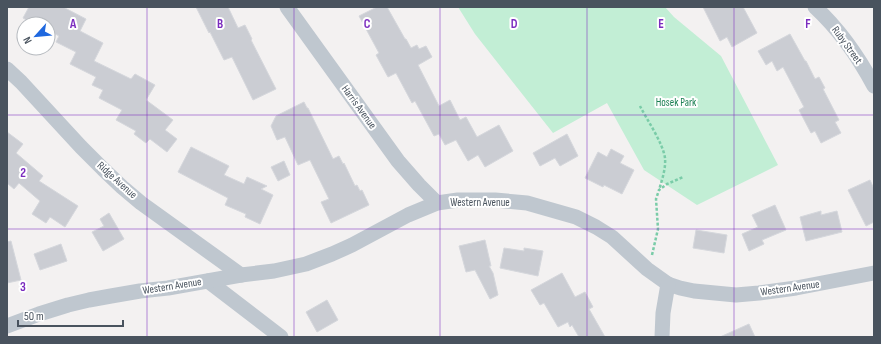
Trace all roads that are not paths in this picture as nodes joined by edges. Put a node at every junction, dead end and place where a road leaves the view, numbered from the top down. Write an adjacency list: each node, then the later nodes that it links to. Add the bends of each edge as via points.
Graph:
1 (287, 7): 5 (street, Harris Avenue, via 398,161)
2 (815, 7): 4 (street, Ruby Street, via 845,40)
3 (7, 69): 7 (street, Ridge Avenue, via 122,187)
4 (874, 86)
5 (437, 203): 7 (street, Western Avenue, via 408,215 352,245 306,264); 9 (street, Western Avenue, via 478,199 511,201 576,217 612,238)
6 (874, 274): 9 (street, Western Avenue, via 796,288 736,295 694,291)
7 (241, 275): 8 (street, Western Avenue)
8 (208, 280): 10 (street, Western Avenue, via 75,303); 11 (street)
9 (668, 284): 12 (street, via 662,313)
10 (7, 326)
11 (281, 337)
12 (662, 337)

